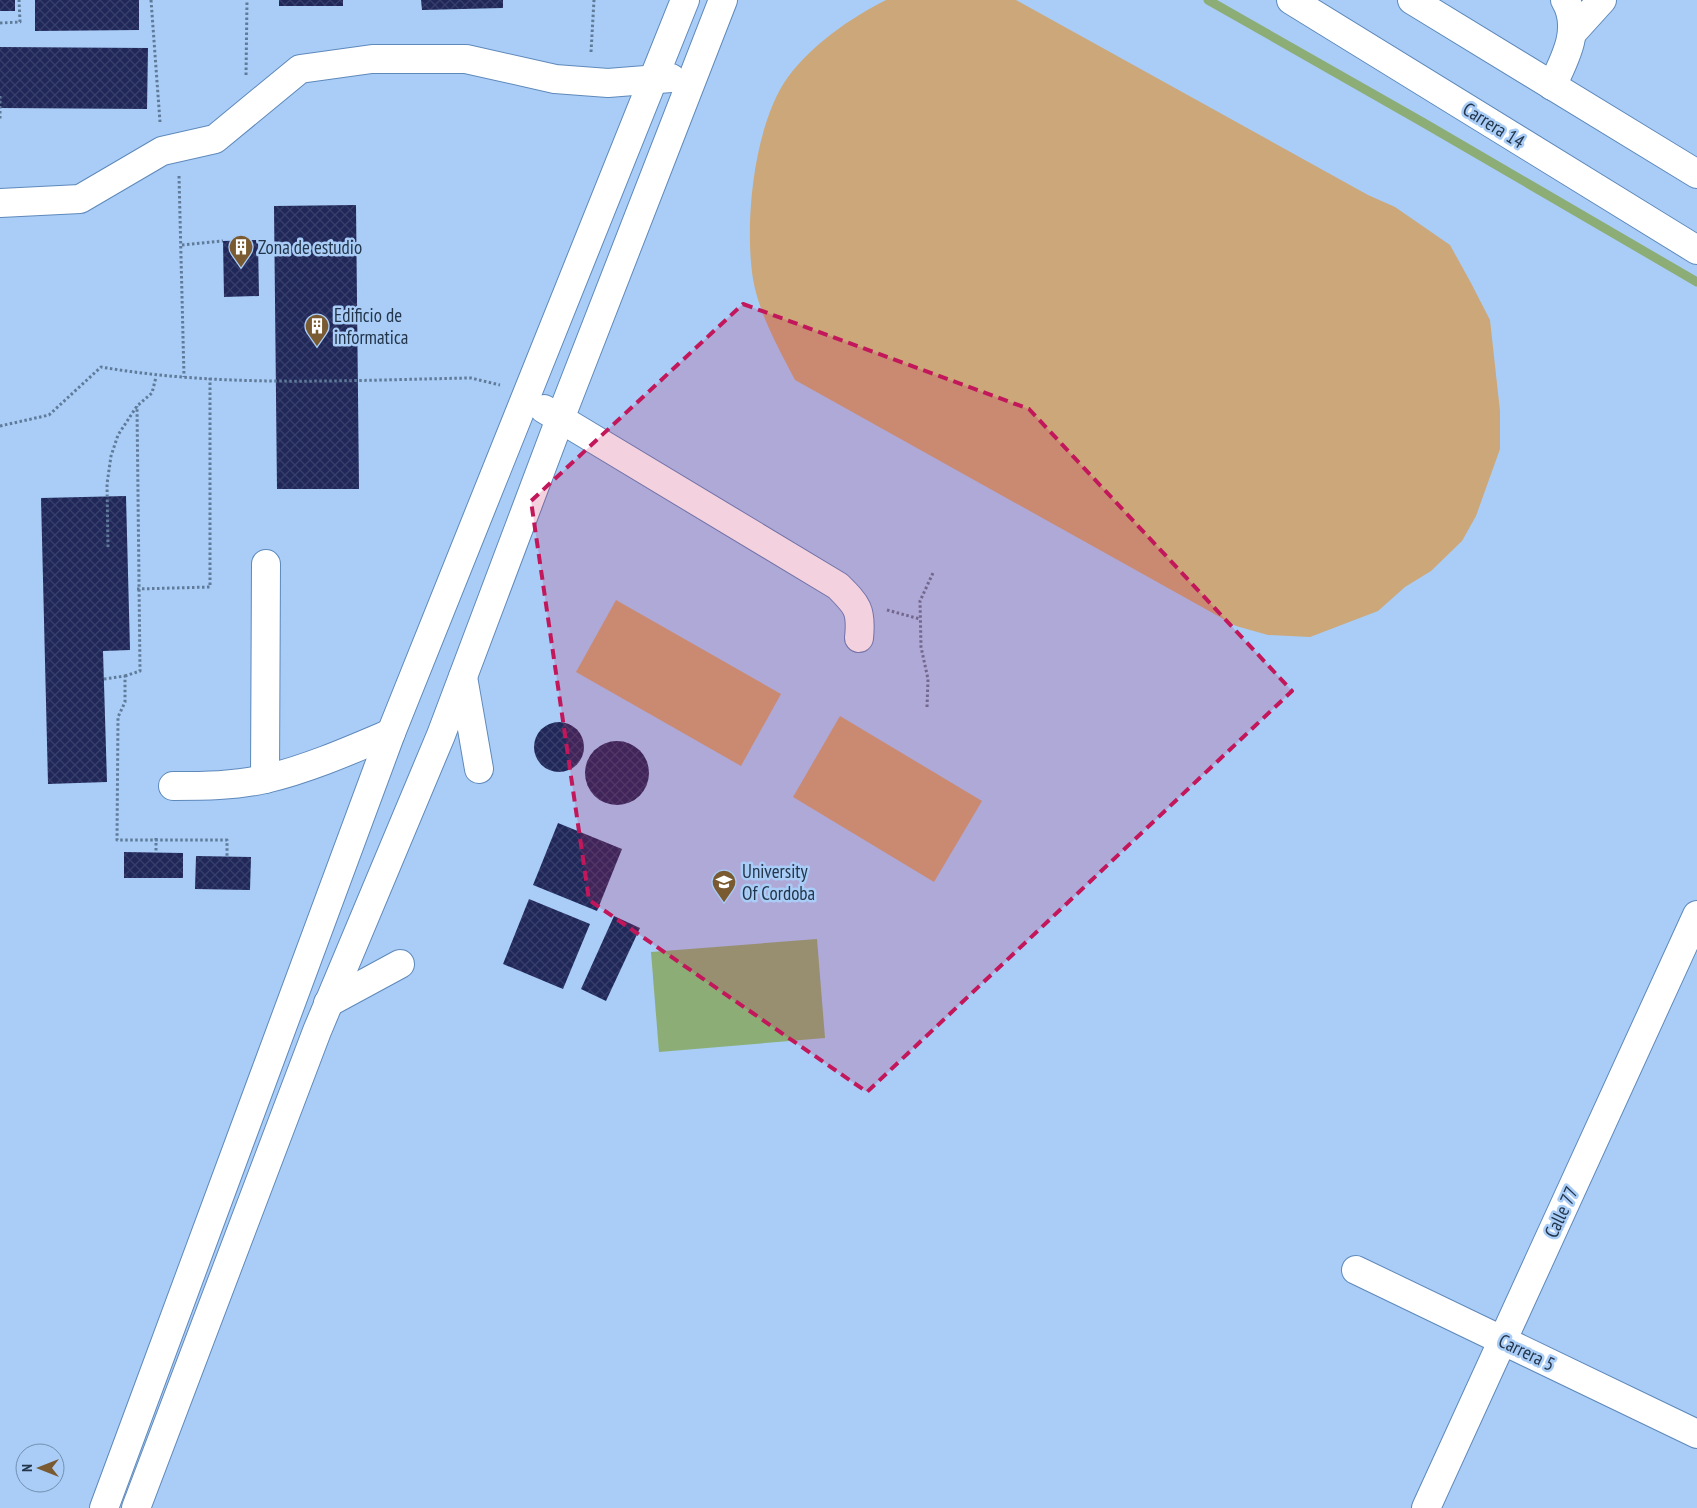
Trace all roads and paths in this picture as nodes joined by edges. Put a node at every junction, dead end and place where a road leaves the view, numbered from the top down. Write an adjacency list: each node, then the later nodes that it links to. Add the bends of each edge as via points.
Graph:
1 (19, 0): 11 (path, via 20,22)
2 (151, 0): 20 (path)
3 (248, 0): 18 (path)
4 (594, 0): 15 (path)
5 (685, 0): 14 (street)
6 (723, 0): 13 (street)
7 (1291, 0): 25 (street, Carrera 14)
8 (1412, 0): 16 (street)
9 (1565, 0): 12 (street, via 1572,12)
10 (1602, 0): 12 (street)
11 (0, 23)
12 (1573, 32): 16 (street)
13 (695, 74): 14 (street); 31 (street)
14 (654, 81): 15 (street); 29 (street)
15 (590, 82): 18 (street, via 555,80 466,59 372,59 300,69)
16 (1552, 86): 21 (street)
17 (0, 96): 19 (path)
18 (245, 113): 20 (street, via 215,139)
19 (0, 121)
20 (162, 151): 22 (street, via 80,199); 24 (path, via 175,163 179,174)
21 (1697, 174)
22 (0, 203)
23 (223, 241): 24 (path)
24 (182, 245): 27 (path)
25 (1697, 250)
26 (156, 377): 27 (path); 30 (path, via 152,394); 32 (path, via 101,368 49,415)
27 (184, 377): 28 (path)
28 (210, 378): 29 (path, via 471,378 498,384); 36 (path, via 210,587)
29 (526, 398): 31 (street); 41 (street)
30 (137, 406): 33 (path, via 118,435 111,456 106,484); 36 (path)
31 (560, 419): 37 (street, via 838,586 855,602 861,618); 39 (street)
32 (0, 426)
33 (108, 547)
34 (266, 564): 43 (street)
35 (933, 573): 40 (path, via 920,602)
36 (137, 589): 38 (path, via 140,671)
37 (859, 638)
38 (125, 676)
39 (463, 676): 42 (street); 49 (street)
40 (928, 707)
41 (392, 734): 43 (street); 50 (street)
42 (479, 769)
43 (265, 779): 44 (street, via 222,785)
44 (173, 786)
45 (156, 838): 46 (path)
46 (156, 853)
47 (1697, 916): 53 (street, Calle 77)
48 (400, 964): 49 (street)
49 (328, 1003): 51 (street)
50 (284, 1021): 51 (street); 54 (street)
51 (317, 1031): 55 (street)
52 (1356, 1270): 53 (street, Carrera 5)
53 (1502, 1341): 56 (street, Carrera 5); 59 (street, Calle 77)
54 (159, 1360): 55 (street); 57 (street)
55 (188, 1367): 58 (street)
56 (1697, 1434)
57 (104, 1508)
58 (136, 1508)
59 (1426, 1508)

